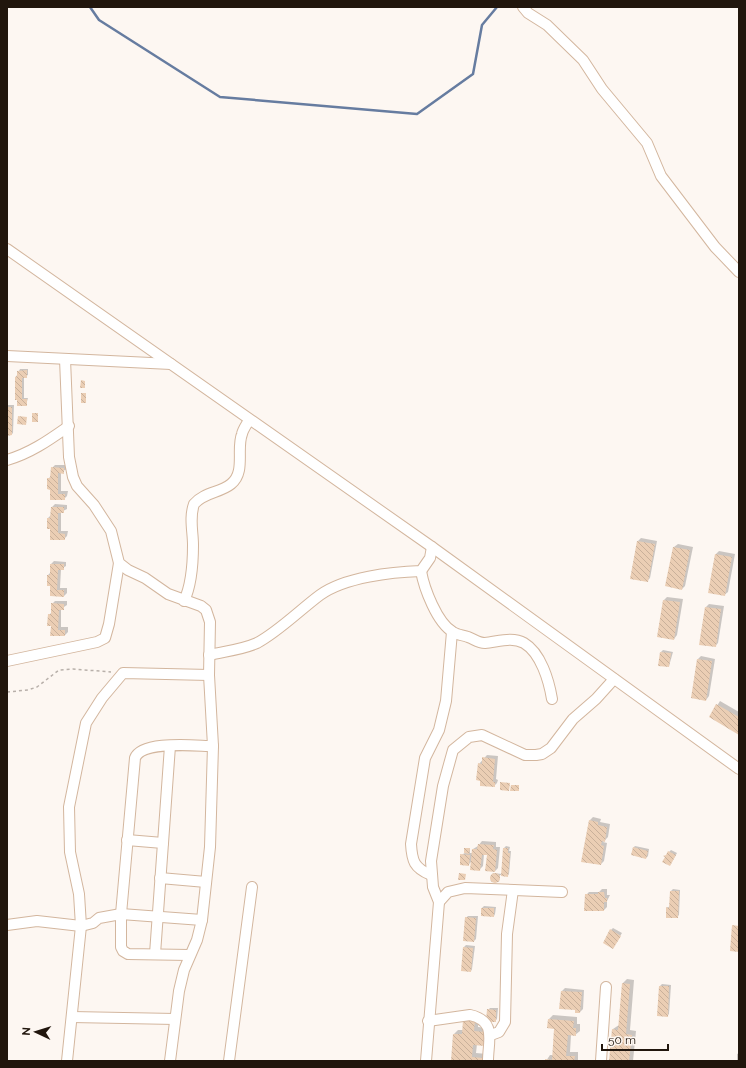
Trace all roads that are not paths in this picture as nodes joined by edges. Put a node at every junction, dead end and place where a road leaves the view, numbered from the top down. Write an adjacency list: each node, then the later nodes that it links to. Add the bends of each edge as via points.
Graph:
1 (523, 7): 3 (street, via 547,25 583,60 602,89 647,143 661,176 715,247)
2 (7, 249): 6 (street)
3 (739, 272)
4 (7, 356): 5 (street)
5 (65, 359): 6 (street); 8 (street)
6 (171, 364): 7 (street)
7 (249, 420): 10 (street); 13 (street, via 241,434 239,471 236,479 194,504 191,576)
8 (69, 426): 9 (street, via 35,449); 11 (street, via 73,477 111,531)
9 (7, 460)
10 (432, 547): 12 (street, via 430,558); 18 (street)
11 (119, 563): 13 (street, via 168,594); 16 (street, via 105,638 97,642)
12 (421, 571): 14 (street, via 431,601); 15 (street, via 388,573 336,586 259,642 241,650)
13 (184, 601): 15 (street, via 206,610 210,622)
14 (452, 632): 19 (street, via 480,643 510,640 524,642 537,656 550,686); 25 (street, via 446,701 439,730 425,758 412,838 415,865)
15 (209, 655): 17 (street)
16 (7, 660)
17 (209, 675): 21 (street); 36 (street, via 123,673 86,722 69,807 70,852 79,894)
18 (614, 679): 22 (street); 25 (street, via 596,699 573,718 551,748 542,754 525,755 482,735 468,737 453,750 436,823)
19 (552, 699)
20 (170, 746): 21 (street); 23 (street, via 148,747 137,754); 24 (street)
21 (213, 746): 27 (street, via 210,847)
22 (739, 769)
23 (127, 840): 24 (street); 32 (street)
24 (163, 843): 26 (street)
25 (431, 875): 31 (street)
26 (160, 878): 27 (street); 33 (street)
27 (206, 882): 34 (street)
28 (252, 887): 46 (street)
29 (513, 890): 30 (street); 31 (street, via 465,888 448,892); 43 (street, via 507,941 505,1022 499,1032)
30 (562, 892)
31 (439, 902): 42 (street)
32 (121, 914): 33 (street); 36 (street, via 99,918 93,923); 37 (street, via 120,943 123,951 128,954)
33 (158, 917): 34 (street); 37 (street)
34 (202, 920): 38 (street, via 197,940)
35 (7, 924): 36 (street, via 37,921)
36 (81, 926): 40 (street)
37 (155, 954): 38 (street)
38 (189, 955): 41 (street, via 179,991)
39 (606, 987): 49 (street)
40 (72, 1017): 41 (street); 44 (street)
41 (175, 1019): 45 (street)
42 (428, 1021): 43 (street, via 470,1015 481,1019); 47 (street)
43 (490, 1035): 48 (street)
44 (67, 1061)
45 (170, 1061)
46 (228, 1061)
47 (426, 1061)
48 (488, 1061)
49 (601, 1061)

